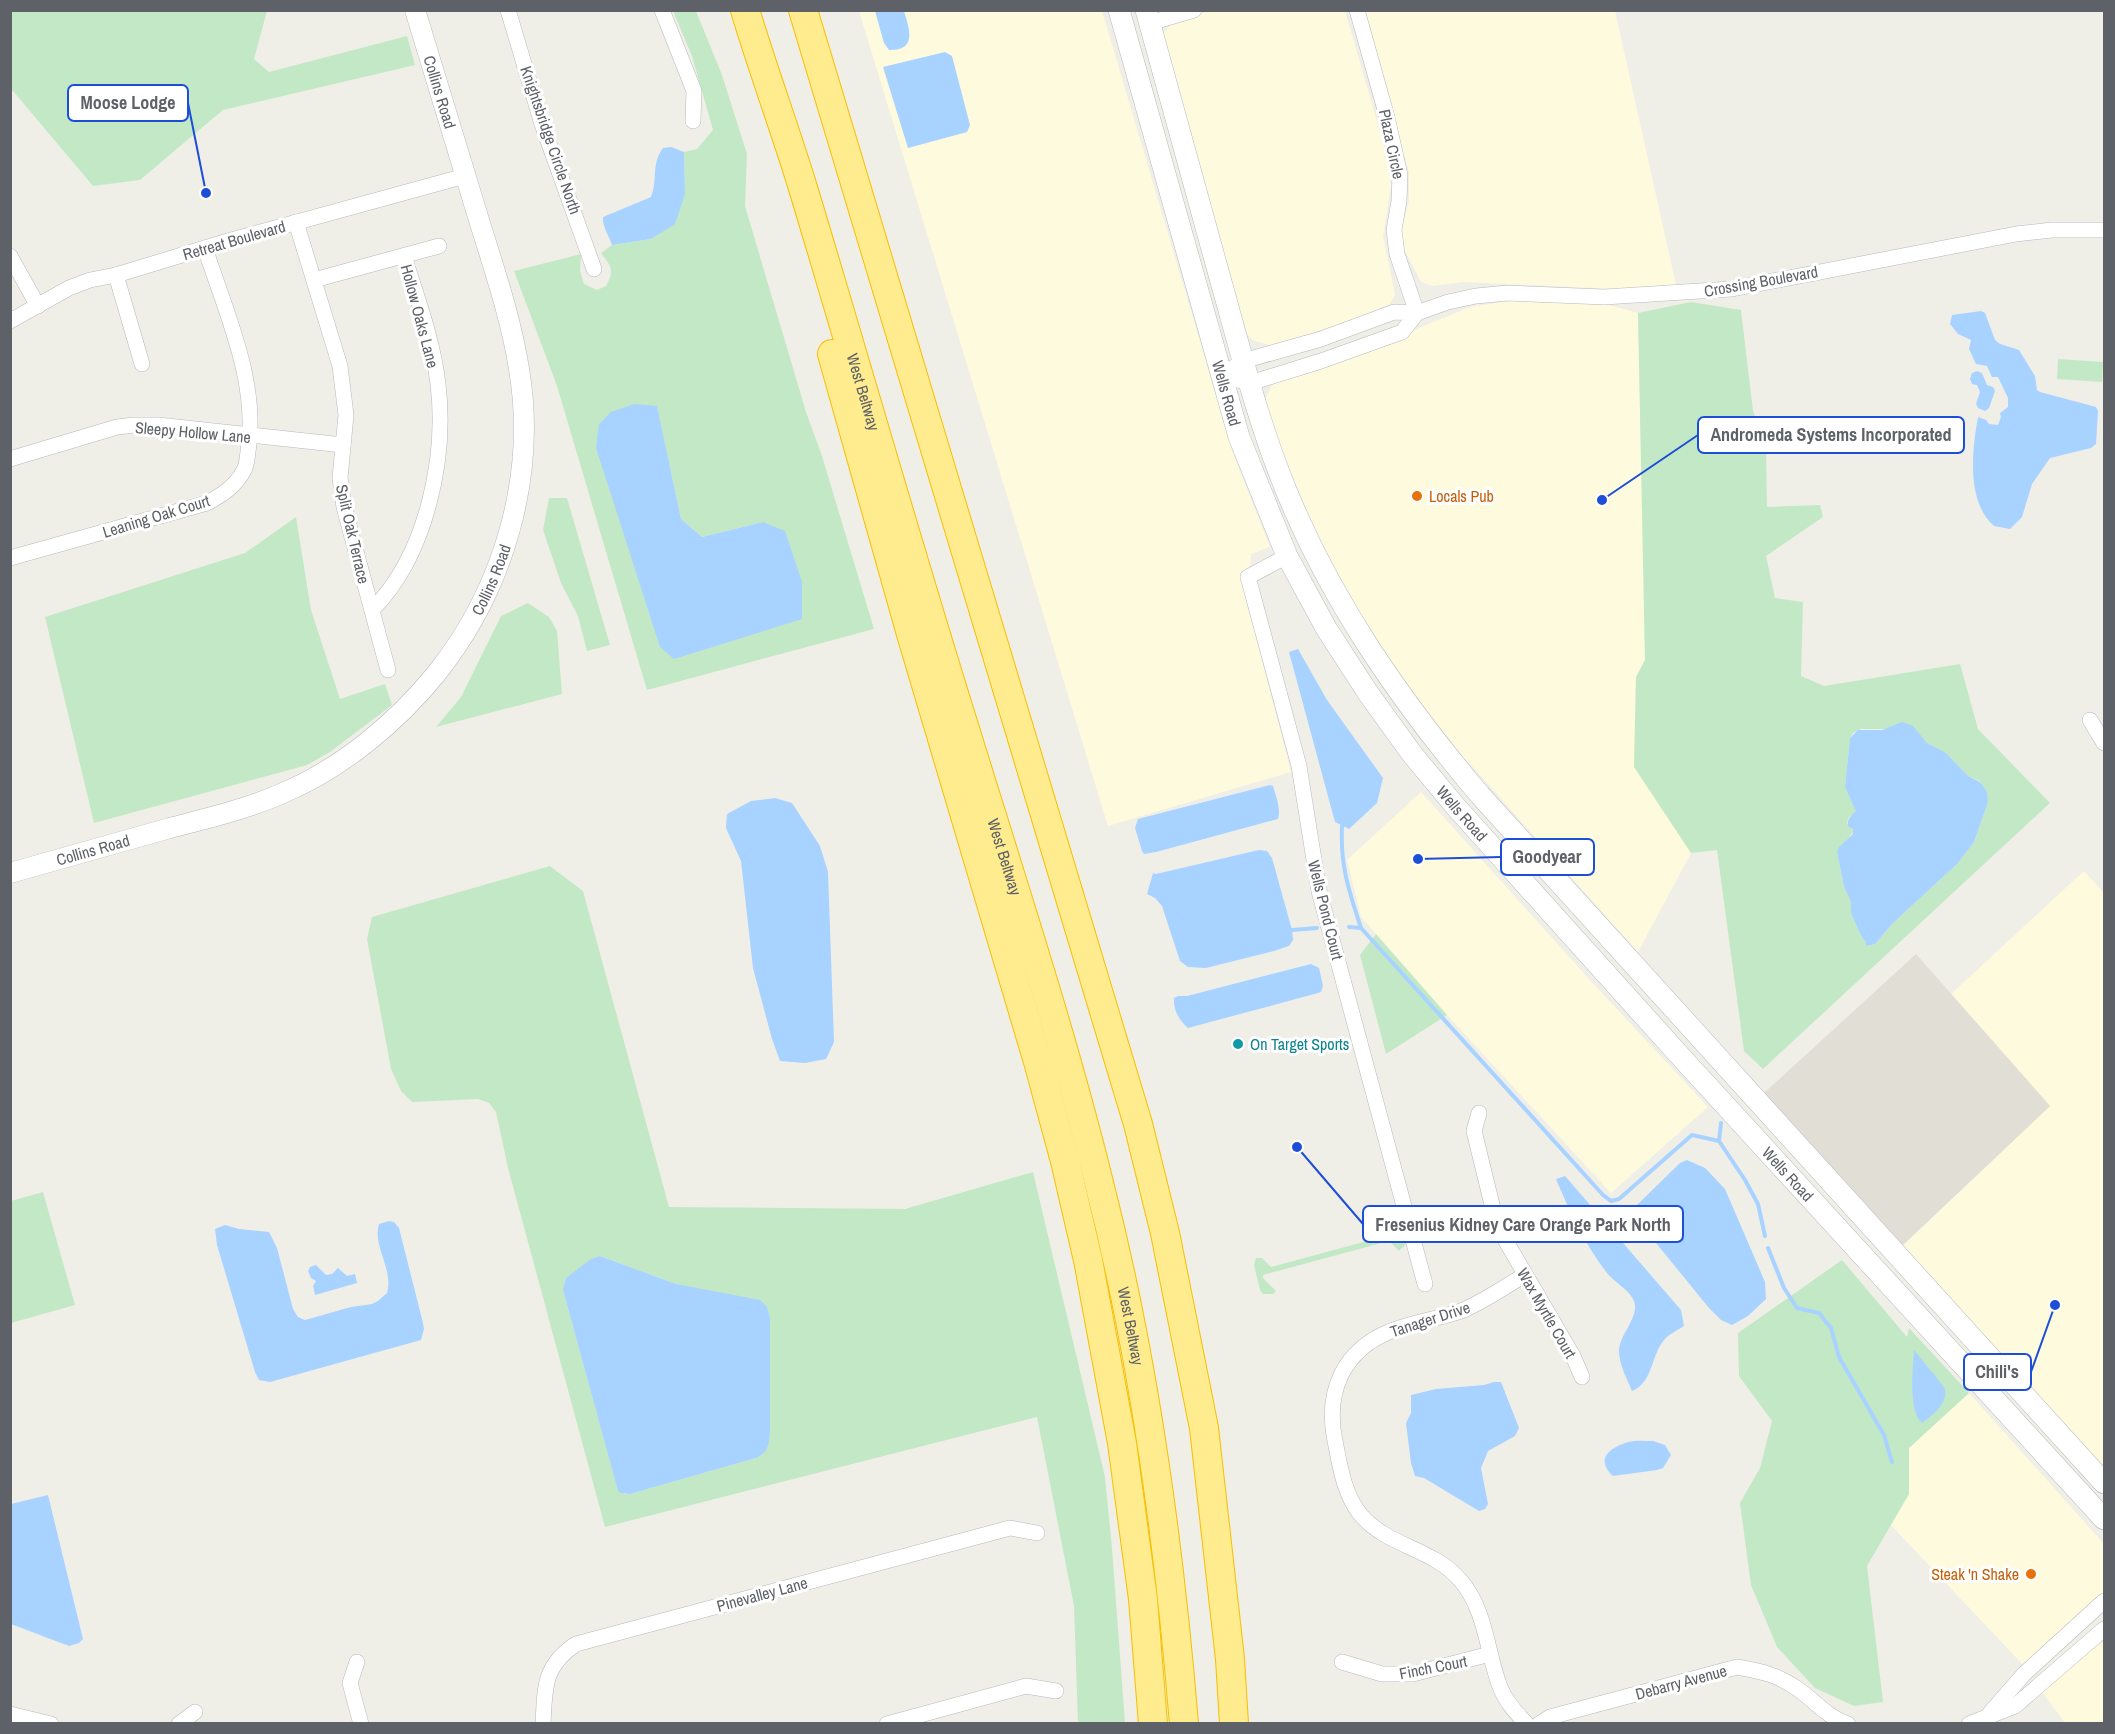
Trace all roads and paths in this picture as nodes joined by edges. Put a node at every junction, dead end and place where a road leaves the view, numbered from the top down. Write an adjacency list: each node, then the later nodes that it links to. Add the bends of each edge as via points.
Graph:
1 (415, 10): 11 (street, Collins Road)
2 (508, 10): 18 (street, Knightsbridge Circle North)
3 (662, 10): 10 (street, via 694,91)
4 (745, 10): 9 (highway, West Beltway)
5 (803, 10): 63 (highway, via 1138,1124 1165,1233 1204,1428)
6 (1194, 10): 8 (street)
7 (1357, 10): 22 (street, Plaza Circle, via 1400,175 1394,230 1397,254)
8 (1134, 14): 24 (main road, Wells Road); 26 (main road, Wells Road)
9 (759, 58): 61 (highway, via 784,184 1065,1161 1122,1443 1144,1610); 62 (highway, West Beltway, via 801,181 1043,979 1099,1180 1151,1435 1176,1627)
10 (693, 121)
11 (465, 176): 12 (street, Retreat Boulevard); 37 (street, Collins Road, via 515,345 523,403 523,445 518,500 504,551 459,642 398,715 325,771 285,793 246,808)
12 (296, 222): 15 (street, Retreat Boulevard); 20 (street, Split Oak Terrace)
13 (2104, 230): 22 (street, Crossing Boulevard, via 2016,234 1732,289 1604,297 1508,293 1448,302)
14 (439, 246): 17 (street)
15 (205, 248): 19 (street, Retreat Boulevard); 28 (street, Leaning Oak Court, via 246,379)
16 (10, 256): 21 (street)
17 (404, 256): 20 (street); 33 (street, Hollow Oaks Lane, via 436,374 439,450 428,509 407,564)
18 (594, 268)
19 (116, 274): 21 (street, Retreat Boulevard, via 69,288); 25 (street)
20 (314, 280): 29 (street, Split Oak Terrace, via 340,366 346,416)
21 (38, 306): 23 (street, Retreat Boulevard)
22 (1417, 313): 24 (street, Crossing Boulevard, via 1394,312 1321,339); 27 (street, Crossing Boulevard, via 1402,332)
23 (10, 321)
24 (1243, 361): 26 (street, Crossing Boulevard); 27 (main road, Wells Road)
25 (142, 364)
26 (1221, 376): 27 (street); 32 (main road, Wells Road, via 1239,437)
27 (1250, 383): 39 (main road, Wells Road, via 1286,491 1346,612 1389,679 1438,746)
28 (250, 436): 29 (street, Sleepy Hollow Lane); 30 (street, Sleepy Hollow Lane, via 134,425); 31 (street, Leaning Oak Court, via 245,468 237,481 207,503)
29 (343, 445): 33 (street, Split Oak Terrace, via 340,478 344,507)
30 (10, 459)
31 (11, 555)
32 (1287, 556): 38 (main road, Wells Road, via 1326,628 1412,754); 42 (street, Wells Pond Court, via 1248,577 1299,766 1319,891)
33 (372, 610): 34 (street, Split Oak Terrace)
34 (388, 670)
35 (2090, 720): 36 (street)
36 (2104, 743)
37 (10, 873)
38 (1530, 890): 39 (main road, via 1552,892 1595,938); 45 (main road, Wells Road)
39 (1620, 949): 44 (main road, Wells Road)
40 (1479, 1113): 41 (street, Wax Myrtle Court, via 1474,1131 1495,1217)
41 (1525, 1275): 43 (street, Wax Myrtle Court); 49 (street, Tanager Drive, via 1462,1310 1375,1338 1348,1362 1332,1400 1333,1429 1343,1479 1359,1513 1389,1538 1435,1559 1462,1581 1478,1609)
42 (1425, 1284)
43 (1582, 1377)
44 (2104, 1482)
45 (2104, 1519)
46 (1037, 1533): 59 (street, Pinevalley Lane, via 1010,1528 576,1644 552,1666 545,1684)
47 (2104, 1601): 55 (street, via 2024,1674)
48 (2104, 1629): 55 (street, via 2015,1706)
49 (1490, 1654): 51 (street, Finch Court, via 1430,1671 1396,1675); 64 (street, Tanager Drive, via 1500,1688)
50 (357, 1662): 58 (street, via 350,1683)
51 (1342, 1662)
52 (1056, 1691): 60 (street, via 1026,1686)
53 (195, 1712): 57 (street)
54 (10, 1714): 56 (street)
55 (1988, 1715): 67 (street)
56 (51, 1724)
57 (179, 1724)
58 (361, 1724)
59 (543, 1724)
60 (887, 1724)
61 (1153, 1724)
62 (1184, 1724)
63 (1234, 1724)
64 (1527, 1724)
65 (1539, 1724): 66 (street, Debarry Avenue, via 1550,1717 1737,1667 1767,1672 1798,1689 1834,1719)
66 (1848, 1724)
67 (1970, 1724)

